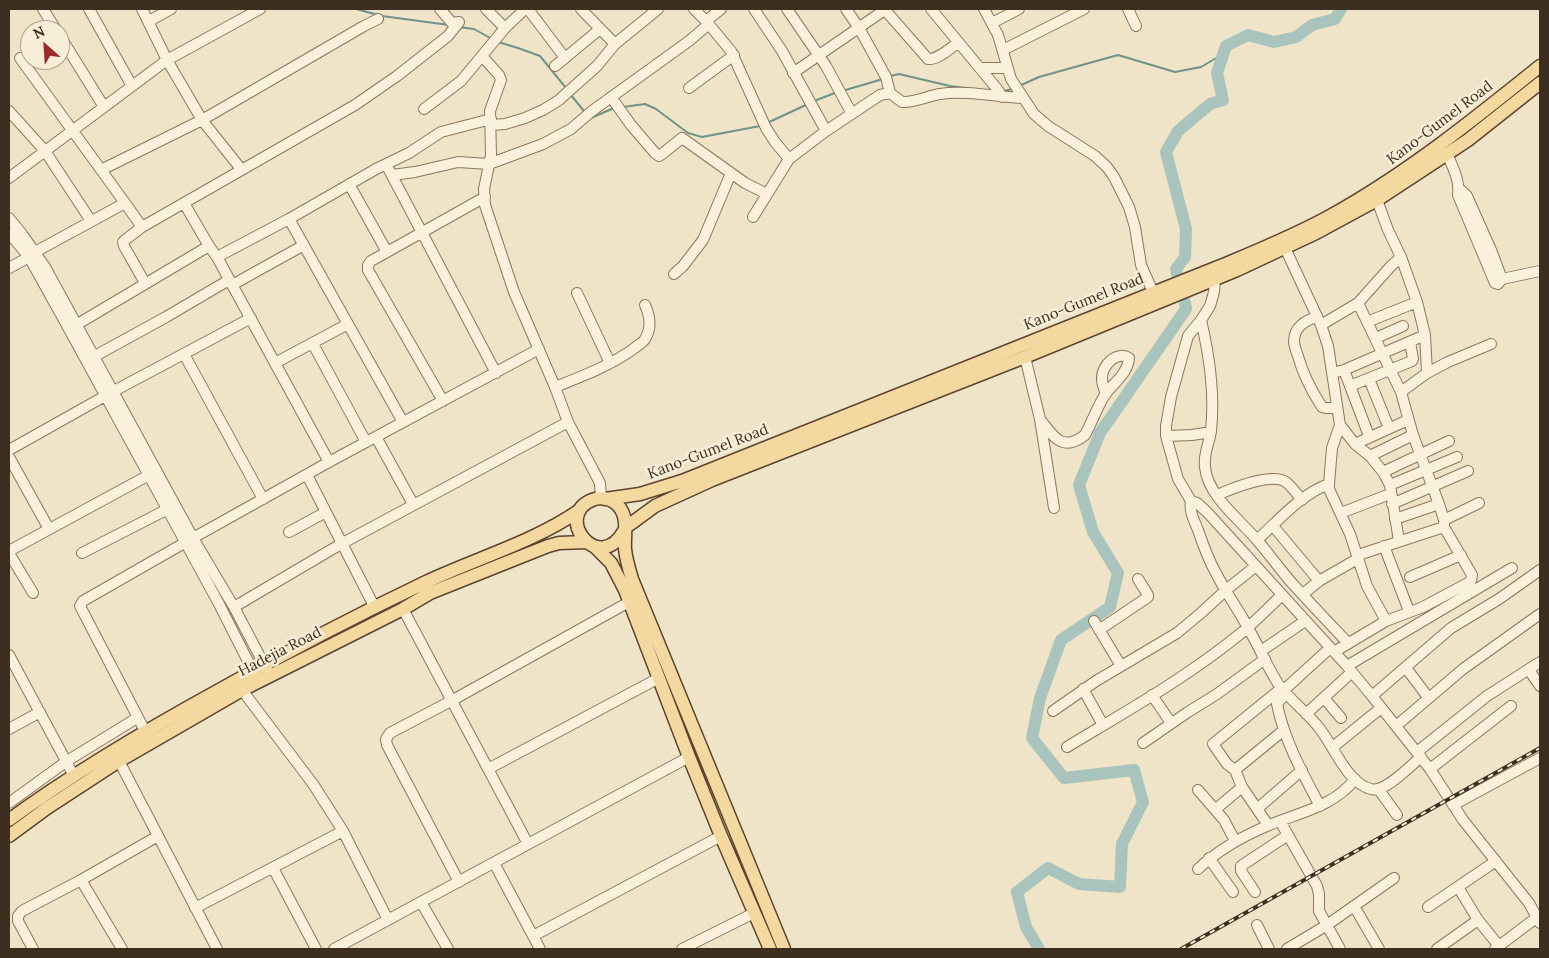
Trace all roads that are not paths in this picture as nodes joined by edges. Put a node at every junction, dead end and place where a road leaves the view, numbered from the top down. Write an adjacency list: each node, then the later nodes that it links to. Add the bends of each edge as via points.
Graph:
1 (43, 9): 23 (street)
2 (89, 9): 47 (street)
3 (142, 9): 24 (street)
4 (171, 9): 24 (street)
5 (260, 9): 39 (street)
6 (440, 9): 67 (street, via 456,23 448,36 362,100)
7 (486, 9): 28 (street)
8 (527, 9): 28 (street); 38 (street)
9 (583, 9): 30 (street)
10 (658, 9): 32 (street)
11 (694, 9): 25 (street)
12 (721, 9): 25 (street)
13 (754, 9): 45 (street)
14 (787, 9): 37 (street)
15 (846, 9): 29 (street)
16 (885, 9): 29 (street); 31 (street, via 928,59 932,60)
17 (932, 9): 31 (street)
18 (984, 9): 26 (street)
19 (1019, 9): 26 (street)
20 (1084, 9): 33 (street)
21 (1128, 9): 27 (street)
22 (378, 19): 57 (street)
23 (50, 20)
24 (149, 21): 39 (street)
25 (707, 22): 35 (street); 52 (street)
26 (992, 23): 33 (street)
27 (1136, 26)
28 (505, 28): 36 (street)
29 (859, 28): 37 (street); 50 (street)
30 (600, 29): 32 (street); 38 (street)
31 (958, 43): 42 (street)
32 (616, 44): 58 (street, via 559,100 537,113 505,124)
33 (1003, 50): 43 (street)
34 (70, 52): 53 (street)
35 (734, 55): 48 (street); 63 (street, via 765,126)
36 (482, 56): 54 (street, via 461,81); 58 (street, via 501,80)
37 (819, 56): 45 (street); 56 (street)
38 (565, 58): 40 (street)
39 (167, 60): 47 (street); 57 (street)
40 (555, 66)
41 (1540, 66): 79 (main road, Kano-Gumel Road)
42 (980, 68): 43 (street); 51 (street)
43 (1007, 68): 49 (street)
44 (29, 70): 59 (street)
45 (794, 72): 60 (street)
46 (1540, 83): 62 (main road, Kano-Gumel Road)
47 (132, 86): 53 (street)
48 (689, 88)
49 (1019, 90): 51 (street); 101 (street, via 1040,120 1095,156 1114,177 1129,207 1141,265)
50 (890, 93): 51 (street, via 907,103 939,94); 56 (street, via 880,95)
51 (1000, 94)
52 (615, 103): 65 (street, via 590,113 558,137); 70 (street, via 659,156 682,138)
53 (104, 107): 59 (street)
54 (424, 109)
55 (9, 111): 61 (street)
56 (852, 114): 60 (street)
57 (202, 120): 67 (street); 68 (street)
58 (490, 122): 65 (street); 66 (street, via 441,132)
59 (73, 130): 61 (street); 68 (street)
60 (826, 131): 63 (street)
61 (45, 151): 69 (street); 83 (street)
62 (1447, 154): 76 (main road, Kano-Gumel Road); 95 (street, via 1459,188 1467,196 1502,279)
63 (789, 159): 74 (street)
64 (9, 164): 69 (street)
65 (489, 164): 71 (street, via 458,162); 75 (street)
66 (386, 165): 71 (street); 73 (street)
67 (241, 169): 78 (street)
68 (101, 170): 77 (street)
69 (18, 171): 72 (street)
70 (731, 173): 74 (street); 96 (street, via 703,240)
71 (392, 175): 86 (street)
72 (9, 178)
73 (349, 184): 82 (street); 90 (street)
74 (768, 194): 80 (street)
75 (485, 197): 86 (street); 117 (street, via 490,222 514,292)
76 (1377, 200): 79 (main road, Kano-Gumel Road); 93 (street)
77 (125, 203): 83 (street); 84 (street)
78 (184, 203): 84 (street); 88 (street)
79 (1355, 207): 89 (main road, Kano-Gumel Road, via 1333,225); 101 (main road, Kano-Gumel Road)
80 (753, 217)
81 (9, 218): 91 (street)
82 (289, 219): 87 (street); 92 (street)
83 (91, 221): 91 (street)
84 (142, 227): 99 (street, via 123,242)
85 (9, 232): 91 (street)
86 (421, 233): 90 (street); 126 (street)
87 (304, 245): 98 (street); 109 (street)
88 (209, 246): 92 (street); 99 (street)
89 (1285, 248): 97 (main road, Kano-Gumel Road); 107 (street)
90 (386, 252): 136 (street, via 371,261 368,270)
91 (32, 254): 94 (street); 110 (street); 134 (street)
92 (217, 257): 98 (street)
93 (1401, 257): 102 (street); 103 (street)
94 (9, 268)
95 (1540, 270)
96 (674, 274)
97 (1215, 279): 106 (street, via 1210,306); 121 (main road, Kano-Gumel Road)
98 (231, 282): 105 (street); 120 (street)
99 (145, 283): 110 (street)
100 (577, 292): 123 (street)
101 (1153, 292): 130 (main road, Kano-Gumel Road)
102 (1417, 302): 108 (street); 112 (street)
103 (1358, 303): 107 (street); 108 (street)
104 (645, 305): 123 (street, via 650,326 645,340)
105 (251, 318): 119 (street); 122 (street)
106 (1201, 320): 144 (street, via 1212,398); 146 (street, via 1188,336 1182,354 1171,397)
107 (1319, 321): 127 (street, via 1328,346); 137 (street, via 1303,322 1294,340 1295,347 1304,375 1322,407)
108 (1367, 322): 113 (street)
109 (348, 324): 115 (street); 140 (street)
110 (76, 325): 120 (street)
111 (1403, 326): 113 (street)
112 (1425, 335): 114 (street); 128 (street)
113 (1376, 338): 118 (street)
114 (1410, 342): 118 (street); 125 (street, via 1412,361)
115 (313, 344): 122 (street); 150 (street)
116 (1492, 344): 128 (street)
117 (539, 349): 126 (street); 132 (street)
118 (1382, 353): 124 (street); 125 (street)
119 (184, 354): 134 (street); 167 (street)
120 (95, 356): 134 (street)
121 (1024, 357): 130 (main road, Kano-Gumel Road); 138 (street)
122 (275, 363): 157 (street)
123 (610, 363): 132 (street)
124 (1344, 370): 127 (street); 131 (street)
125 (1390, 370): 129 (street); 133 (street)
126 (496, 373): 136 (street)
127 (1332, 373): 137 (street)
128 (1427, 373): 133 (street)
129 (1369, 379): 131 (street); 143 (street)
130 (952, 380): 168 (main road, Kano-Gumel Road, via 682,481 640,494); 183 (main road, Kano-Gumel Road, via 712,480 655,506)
131 (1350, 386): 147 (street)
132 (555, 387): 141 (street)
133 (1402, 392): 139 (street)
134 (110, 394): 152 (street); 162 (street); 185 (street)
135 (1106, 394): 138 (street, via 1085,435 1079,440 1059,441)
136 (443, 401): 140 (street)
137 (1337, 408): 142 (street)
138 (1040, 418): 174 (street)
139 (1408, 420): 143 (street); 145 (street)
140 (403, 422): 148 (street)
141 (568, 422): 168 (street, via 600,483); 172 (street)
142 (1340, 425): 151 (street); 163 (street, via 1332,448)
143 (1389, 428): 147 (street)
144 (1211, 432): 146 (street); 166 (street, via 1204,468)
145 (1413, 435): 153 (street); 154 (street)
146 (1166, 436): 170 (street, via 1178,479)
147 (1369, 436): 151 (street)
148 (376, 437): 150 (street); 172 (street)
149 (1449, 441): 153 (street)
150 (366, 442): 157 (street)
151 (1355, 444): 154 (street)
152 (9, 450)
153 (1420, 454): 158 (street); 160 (street)
154 (1370, 456): 160 (street)
155 (9, 457): 182 (street)
156 (1457, 458): 158 (street)
157 (329, 462): 161 (street)
158 (1426, 471): 164 (street); 165 (street)
159 (1468, 471): 164 (street)
160 (1383, 472): 165 (street)
161 (307, 474): 167 (street); 177 (street)
162 (149, 475): 175 (street); 182 (street)
163 (1329, 484): 169 (street, via 1319,487); 178 (street)
164 (1433, 487): 165 (street); 173 (street)
165 (1391, 494): 178 (street); 179 (street)
166 (1217, 495): 169 (street, via 1238,486 1275,479 1286,482); 186 (street)
167 (263, 499): 185 (street)
168 (603, 499): 176 (main road, via 593,500); 183 (main road, via 619,506 626,520)
169 (1302, 500): 181 (street)
170 (1191, 501): 195 (street, via 1207,512); 201 (street, via 1202,545)
171 (1479, 503): 180 (street)
172 (413, 504): 188 (street)
173 (1439, 504): 179 (street); 180 (street)
174 (1054, 508)
175 (168, 509): 185 (street); 192 (street)
176 (580, 510): 189 (main road, via 577,524 581,537); 207 (main road, Hadejia Road, via 547,530)
177 (326, 512): 184 (street); 188 (street)
178 (1341, 513): 194 (street)
179 (1395, 519): 187 (street)
180 (1444, 524): 187 (street); 193 (street)
181 (1273, 526): 186 (street); 200 (street)
182 (49, 529): 191 (street)
183 (625, 529): 189 (main road, via 620,539 612,544 603,547); 315 (main road, via 625,550 632,579)
184 (288, 532)
185 (189, 540): 206 (street); 223 (street, via 218,602); 239 (street, via 83,601 80,606)
186 (1257, 540): 203 (street)
187 (1399, 541): 190 (street)
188 (342, 544): 206 (street); 207 (street)
189 (590, 544): 205 (main road, via 611,564); 208 (main road, Hadejia Road, via 548,546 446,587)
190 (1384, 546): 194 (street); 209 (street)
191 (9, 552): 202 (street)
192 (82, 553)
193 (1461, 555): 198 (street); 209 (street, via 1472,575 1471,581 1442,598)
194 (1358, 557): 200 (street); 212 (street, via 1367,586)
195 (1256, 566): 201 (street); 204 (street)
196 (1512, 568): 221 (street)
197 (1540, 570): 220 (street, via 1451,628)
198 (1410, 577)
199 (1138, 579): 219 (street, via 1148,597 1097,626)
200 (1319, 581): 203 (street)
201 (1226, 590): 213 (street); 219 (street, via 1177,633)
202 (33, 593)
203 (1303, 594): 214 (street)
204 (1282, 595): 211 (street); 213 (street)
205 (629, 602): 224 (main road); 233 (street)
206 (234, 607): 223 (street)
207 (375, 608): 223 (main road, Hadejia Road)
208 (403, 609): 223 (main road, Hadejia Road); 233 (street)
209 (1409, 611): 212 (street)
210 (1540, 614): 231 (street)
211 (1306, 621): 215 (street); 217 (street)
212 (1386, 621): 214 (street)
213 (1248, 627): 217 (street); 229 (street)
214 (1348, 643): 215 (street)
215 (1332, 650): 221 (street); 228 (street)
216 (9, 655): 237 (street)
217 (1263, 655): 228 (street); 241 (street, via 1217,694)
218 (1540, 662): 222 (street)
219 (1121, 666): 226 (street)
220 (1406, 668): 230 (street); 231 (street)
221 (1350, 669): 230 (street); 232 (street)
222 (1529, 670): 225 (street); 250 (street, via 1487,696)
223 (261, 673): 227 (main road, Hadejia Road); 246 (main road, Hadejia Road)
224 (659, 678): 251 (main road); 256 (street)
225 (1540, 686)
226 (1084, 689): 236 (street); 242 (street)
227 (242, 690): 253 (main road, Hadejia Road); 275 (street, via 313,784)
228 (1284, 691): 238 (street); 245 (street, via 1277,704); 257 (street, via 1213,743)
229 (1152, 695): 241 (street); 242 (street)
230 (1372, 696): 235 (street)
231 (1428, 697): 243 (street)
232 (1324, 698): 238 (street); 240 (street)
233 (451, 701): 256 (street); 289 (street, via 390,733 386,739)
234 (1511, 706): 255 (street)
235 (1381, 708): 243 (street); 249 (street)
236 (1053, 711)
237 (40, 712): 244 (street); 254 (street)
238 (1306, 714): 249 (street)
239 (137, 718): 246 (street); 254 (street)
240 (1340, 718)
241 (1171, 723): 247 (street)
242 (1103, 725): 248 (street)
243 (1396, 726): 250 (street)
244 (9, 729)
245 (1284, 730): 257 (street); 258 (street)
246 (145, 731): 259 (main road, Hadejia Road)
247 (1143, 743)
248 (1067, 747)
249 (1333, 747): 260 (street, via 1342,765)
250 (1419, 754): 255 (street); 264 (street)
251 (689, 758): 279 (main road); 281 (street)
252 (1540, 758): 266 (street)
253 (119, 761): 277 (main road, Hadejia Road); 278 (street)
254 (67, 762): 259 (street); 265 (street)
255 (1430, 769): 266 (street)
256 (488, 770): 281 (street)
257 (1235, 770): 261 (street)
258 (1302, 770): 267 (street); 270 (street)
259 (74, 776): 268 (main road, Hadejia Road)
260 (1355, 779): 264 (street, via 1364,787); 267 (street, via 1349,787)
261 (1242, 787): 269 (street); 270 (street)
262 (9, 789): 265 (street)
263 (1198, 790): 269 (street)
264 (1379, 790): 271 (street)
265 (12, 801): 268 (street)
266 (1453, 805): 283 (street)
267 (1320, 806): 273 (street)
268 (24, 809): 272 (main road, Hadejia Road)
269 (1216, 809): 280 (street)
270 (1257, 809): 274 (street)
271 (1397, 815)
272 (9, 820)
273 (1280, 821): 274 (street); 276 (street)
274 (1268, 826): 280 (street)
275 (343, 831): 285 (street); 299 (street)
276 (1288, 835): 292 (street, via 1240,868); 302 (street, via 1317,886 1319,911)
277 (9, 836)
278 (158, 836): 288 (street); 296 (street)
279 (721, 836): 297 (main road); 303 (street)
280 (1235, 841): 282 (street)
281 (528, 844): 284 (street)
282 (1209, 858): 286 (street); 291 (street)
283 (1496, 860): 290 (street); 298 (street)
284 (494, 863): 289 (street); 303 (street)
285 (272, 868): 296 (street); 309 (street)
286 (1198, 869)
287 (1394, 878): 294 (street)
288 (81, 880): 306 (street, via 18,916); 307 (street)
289 (459, 882): 293 (street)
290 (1458, 887): 295 (street); 300 (street)
291 (1233, 892)
292 (1255, 892)
293 (421, 902): 299 (street); 311 (street)
294 (1354, 906): 302 (street); 319 (street)
295 (1428, 907)
296 (195, 908): 308 (street)
297 (754, 913): 313 (street); 314 (main road)
298 (1539, 919): 305 (street)
299 (388, 920): 310 (street)
300 (1478, 920): 305 (street); 320 (street)
301 (1257, 925): 316 (street)
302 (1327, 925): 304 (street); 318 (street)
303 (533, 936): 312 (street)
304 (1304, 945): 317 (street)
305 (1497, 948)
306 (33, 949)
307 (122, 949)
308 (217, 949)
309 (316, 949)
310 (334, 949)
311 (448, 949)
312 (540, 949)
313 (682, 949)
314 (770, 949)
315 (784, 949)
316 (1269, 949)
317 (1287, 949)
318 (1340, 949)
319 (1379, 949)
320 (1437, 949)

